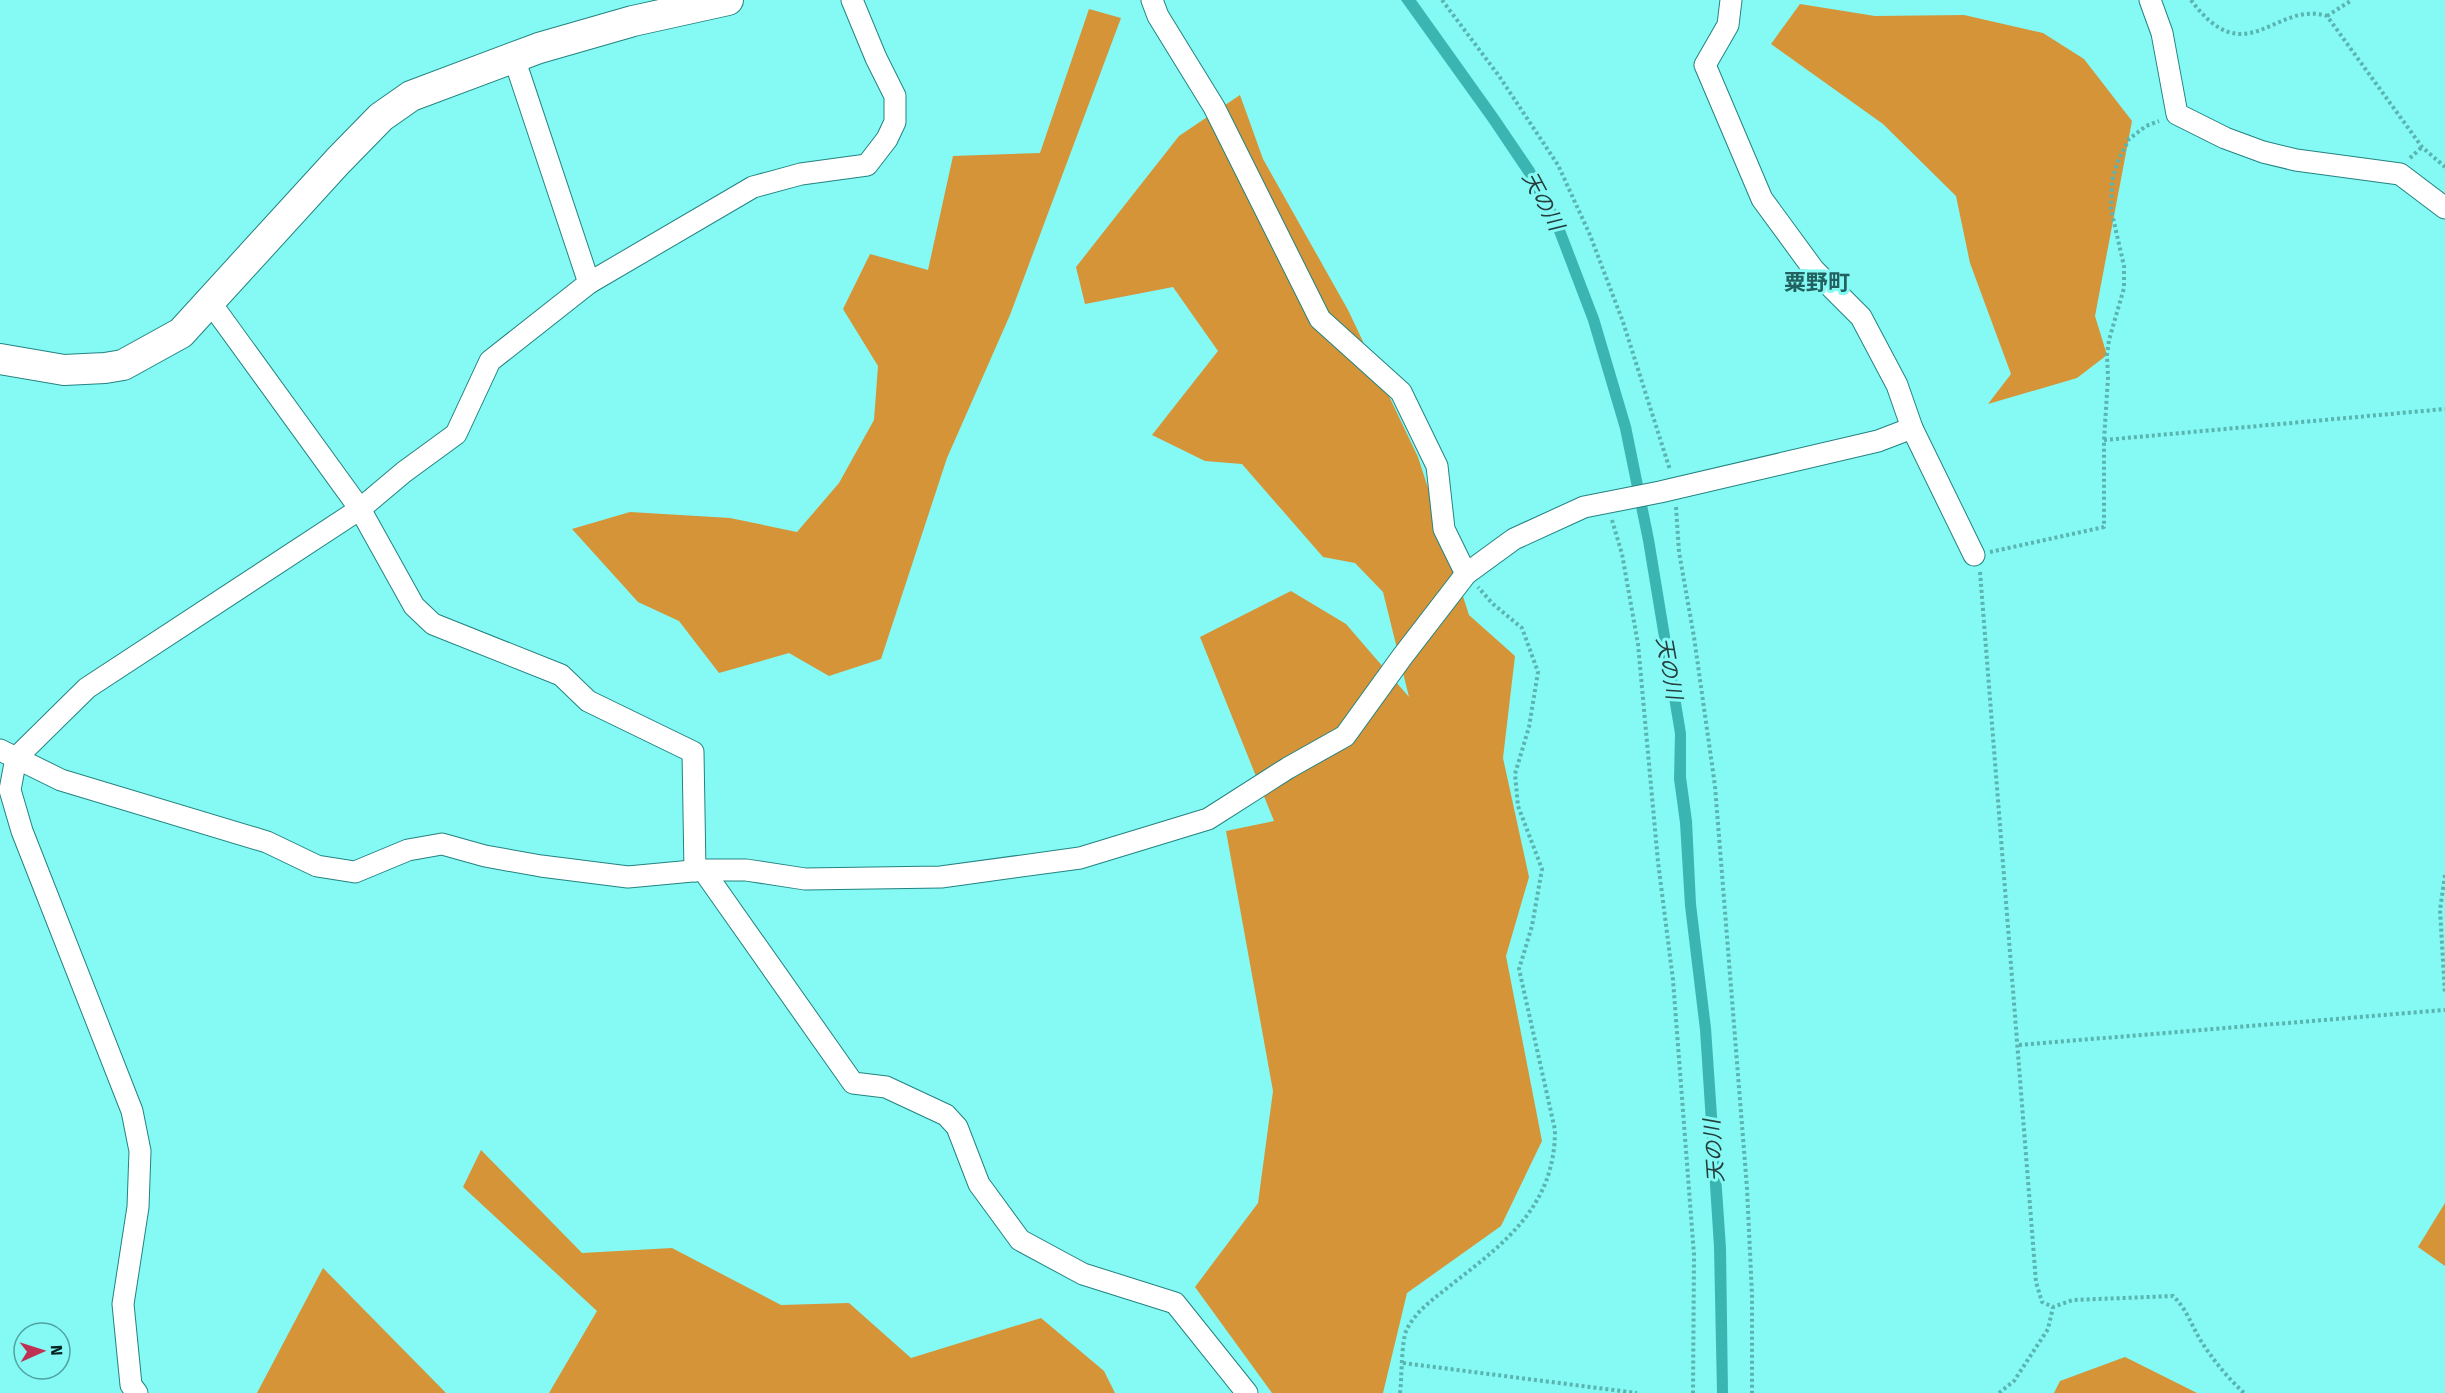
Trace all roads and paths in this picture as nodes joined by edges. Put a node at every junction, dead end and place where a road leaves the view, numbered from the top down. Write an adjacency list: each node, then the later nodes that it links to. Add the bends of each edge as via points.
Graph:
1 (728, 0): 10 (street, via 633,21)
2 (852, 0): 14 (street, via 895,96 895,122 867,165 801,174 753,187)
3 (1152, 0): 24 (street, via 1214,107 1320,319 1401,392 1437,466 1444,529)
4 (1442, 0): 20 (path, via 1558,165 1623,322)
5 (1731, 0): 18 (street, via 1728,25 1705,65 1762,199 1814,270 1861,317 1897,385)
6 (2150, 0): 11 (street, via 2162,33)
7 (2191, 0): 9 (path, via 2214,23 2233,33 2299,9 2316,10)
8 (2352, 0): 9 (path)
9 (2327, 16): 12 (path, via 2422,147)
10 (514, 58): 14 (street); 15 (street, via 411,96 381,117)
11 (2177, 114): 13 (street, via 2263,152 2400,174); 19 (path, via 2146,126 2129,139 2112,181 2111,209 2124,266 2124,288 2109,340)
12 (2445, 167)
13 (2445, 208)
14 (589, 284): 22 (street, via 490,361 456,434)
15 (210, 302): 16 (street, via 181,333 123,364 64,370); 22 (street)
16 (0, 359)
17 (2445, 409): 19 (path)
18 (1912, 428): 20 (street, via 1878,441); 23 (street)
19 (2104, 440): 23 (path, via 2104,527)
20 (1668, 490): 21 (street); 38 (path, via 1715,786 1747,1188)
21 (1610, 501): 24 (street, via 1584,507 1514,539); 37 (path, via 1638,644 1673,980 1694,1255)
22 (360, 509): 25 (street, via 87,688); 26 (street, via 414,606 433,624 561,675 588,701 693,752)
23 (1974, 555): 30 (path, via 1982,576)
24 (1466, 574): 26 (street, via 1345,736 1208,819 1080,858 941,877 806,879 746,870); 32 (path, via 1522,628 1538,672 1529,727 1515,774 1518,806 1542,869 1532,926 1519,969 1555,1130 1555,1152 1539,1200 1502,1246 1420,1309 1406,1331)
25 (8, 754): 26 (street, via 61,780 267,842 317,866 355,872 408,850 442,844 484,856 628,877); 33 (street, via 10,790 22,831 132,1111 140,1151 138,1207 123,1304 131,1385)
26 (699, 870): 34 (street, via 854,1083 886,1087 946,1115 957,1127 979,1184 1020,1240 1083,1274 1175,1303)
27 (2445, 875): 28 (path, via 2440,910)
28 (2445, 994)
29 (2445, 1010): 30 (path)
30 (2019, 1045): 31 (path, via 2036,1282 2042,1302)
31 (2053, 1307): 39 (path, via 2048,1329 2014,1381); 40 (path, via 2073,1300 2173,1296 2183,1305 2201,1341 2228,1378)
32 (1403, 1363): 35 (path); 36 (path)
33 (137, 1393)
34 (1247, 1393)
35 (1400, 1393)
36 (1637, 1393)
37 (1693, 1393)
38 (1752, 1393)
39 (1999, 1393)
40 (2244, 1393)

